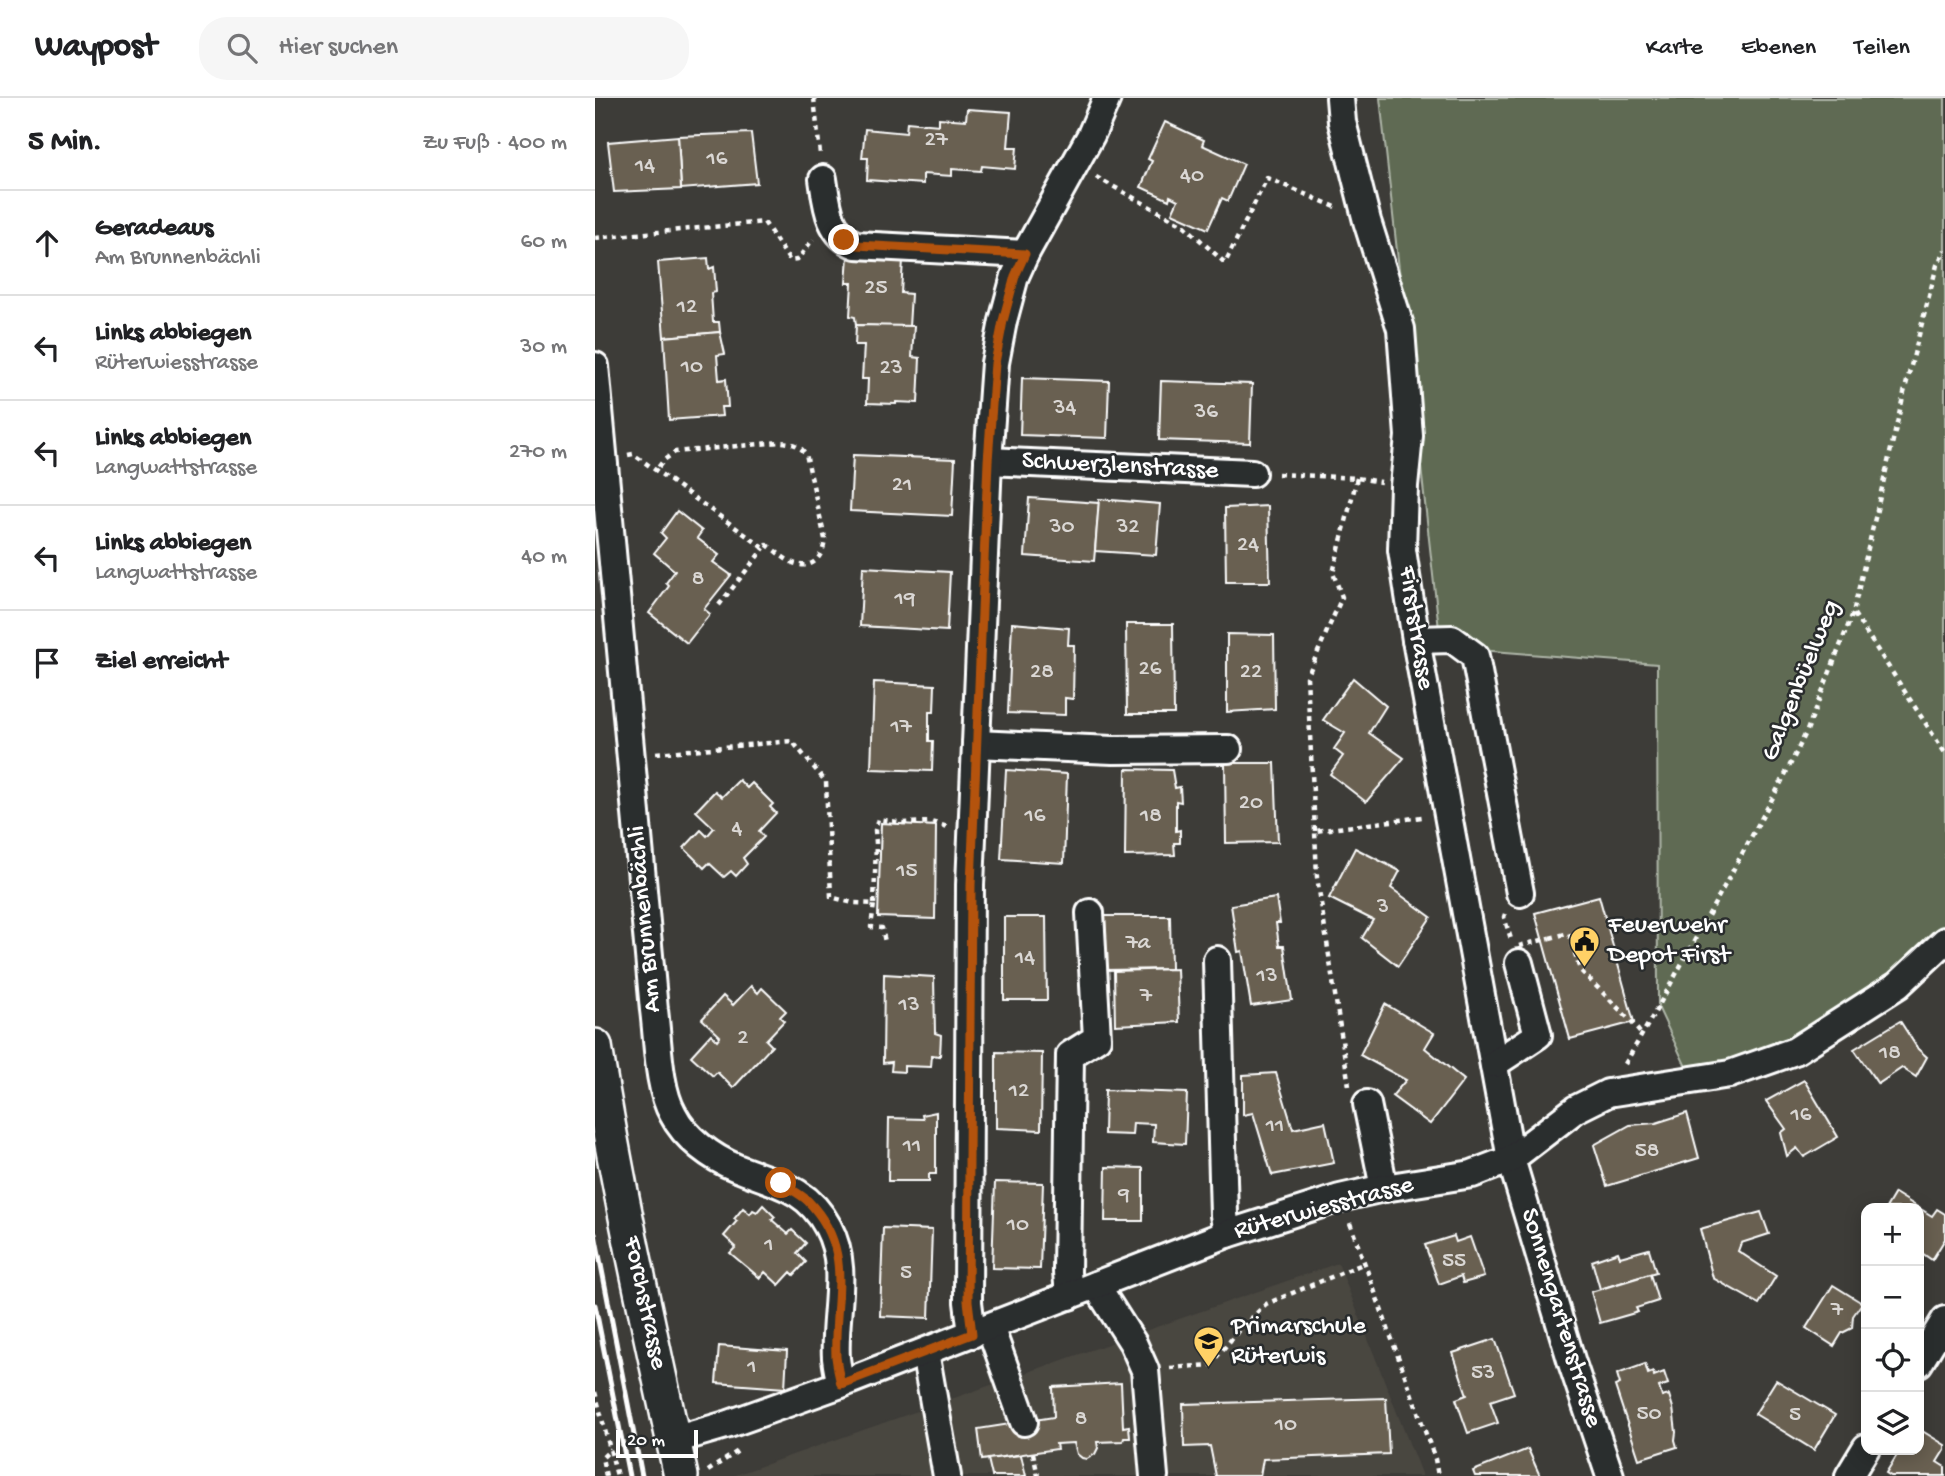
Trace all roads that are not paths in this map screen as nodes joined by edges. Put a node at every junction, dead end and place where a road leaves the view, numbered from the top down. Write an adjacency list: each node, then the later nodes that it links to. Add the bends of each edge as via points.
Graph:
1 (1107, 98): 4 (street)
2 (1340, 98): 8 (street, Firststrasse, via 1367,221 1401,329 1409,436 1402,550)
3 (823, 179): 4 (street, via 835,229 856,245)
4 (1025, 254): 6 (street, via 1015,276 995,363)
5 (595, 366): 28 (street, Am Brunnenbächli, via 664,1091 673,1115 700,1148 734,1167 781,1183 807,1199 828,1226 840,1269 836,1358)
6 (988, 461): 7 (street, Schwerzlenstrasse); 9 (street)
7 (1252, 473)
8 (1416, 640): 11 (street, via 1452,639 1475,656); 17 (street, Firststrasse)
9 (976, 744): 10 (street); 25 (street, via 970,897 968,1288)
10 (1228, 749)
11 (1520, 893)
12 (1090, 913): 23 (street, via 1097,1038 1070,1055)
13 (1945, 942): 19 (street, Rüterwiesstrasse, via 1898,985 1795,1051 1730,1074 1608,1093 1576,1109)
14 (1519, 954): 17 (street, via 1538,1035)
15 (1217, 960): 21 (street)
16 (595, 1046): 30 (main road, Forchstrasse, via 650,1339)
17 (1494, 1064): 19 (street, Firststrasse)
18 (1367, 1104): 20 (street)
19 (1511, 1159): 20 (street, Rüterwiesstrasse, via 1472,1174); 36 (street, Sonnengartenstrasse)
20 (1384, 1188): 21 (street, Rüterwiesstrasse)
21 (1227, 1234): 22 (street, Rüterwiesstrasse)
22 (1096, 1285): 23 (street, Rüterwiesstrasse); 35 (street, via 1145,1370)
23 (1069, 1296): 25 (street, Rüterwiesstrasse)
24 (1945, 1320): 27 (street)
25 (981, 1331): 26 (street, Rüterwiesstrasse); 29 (street)
26 (925, 1352): 28 (street, Rüterwiesstrasse); 34 (street)
27 (1924, 1355)
28 (841, 1384): 30 (street, Rüterwiesstrasse)
29 (1024, 1422)
30 (674, 1440): 32 (main road, Forchstrasse)
31 (1862, 1455): 33 (street)
32 (696, 1473)
33 (1851, 1475)
34 (947, 1476)
35 (1154, 1476)
36 (1610, 1476)

